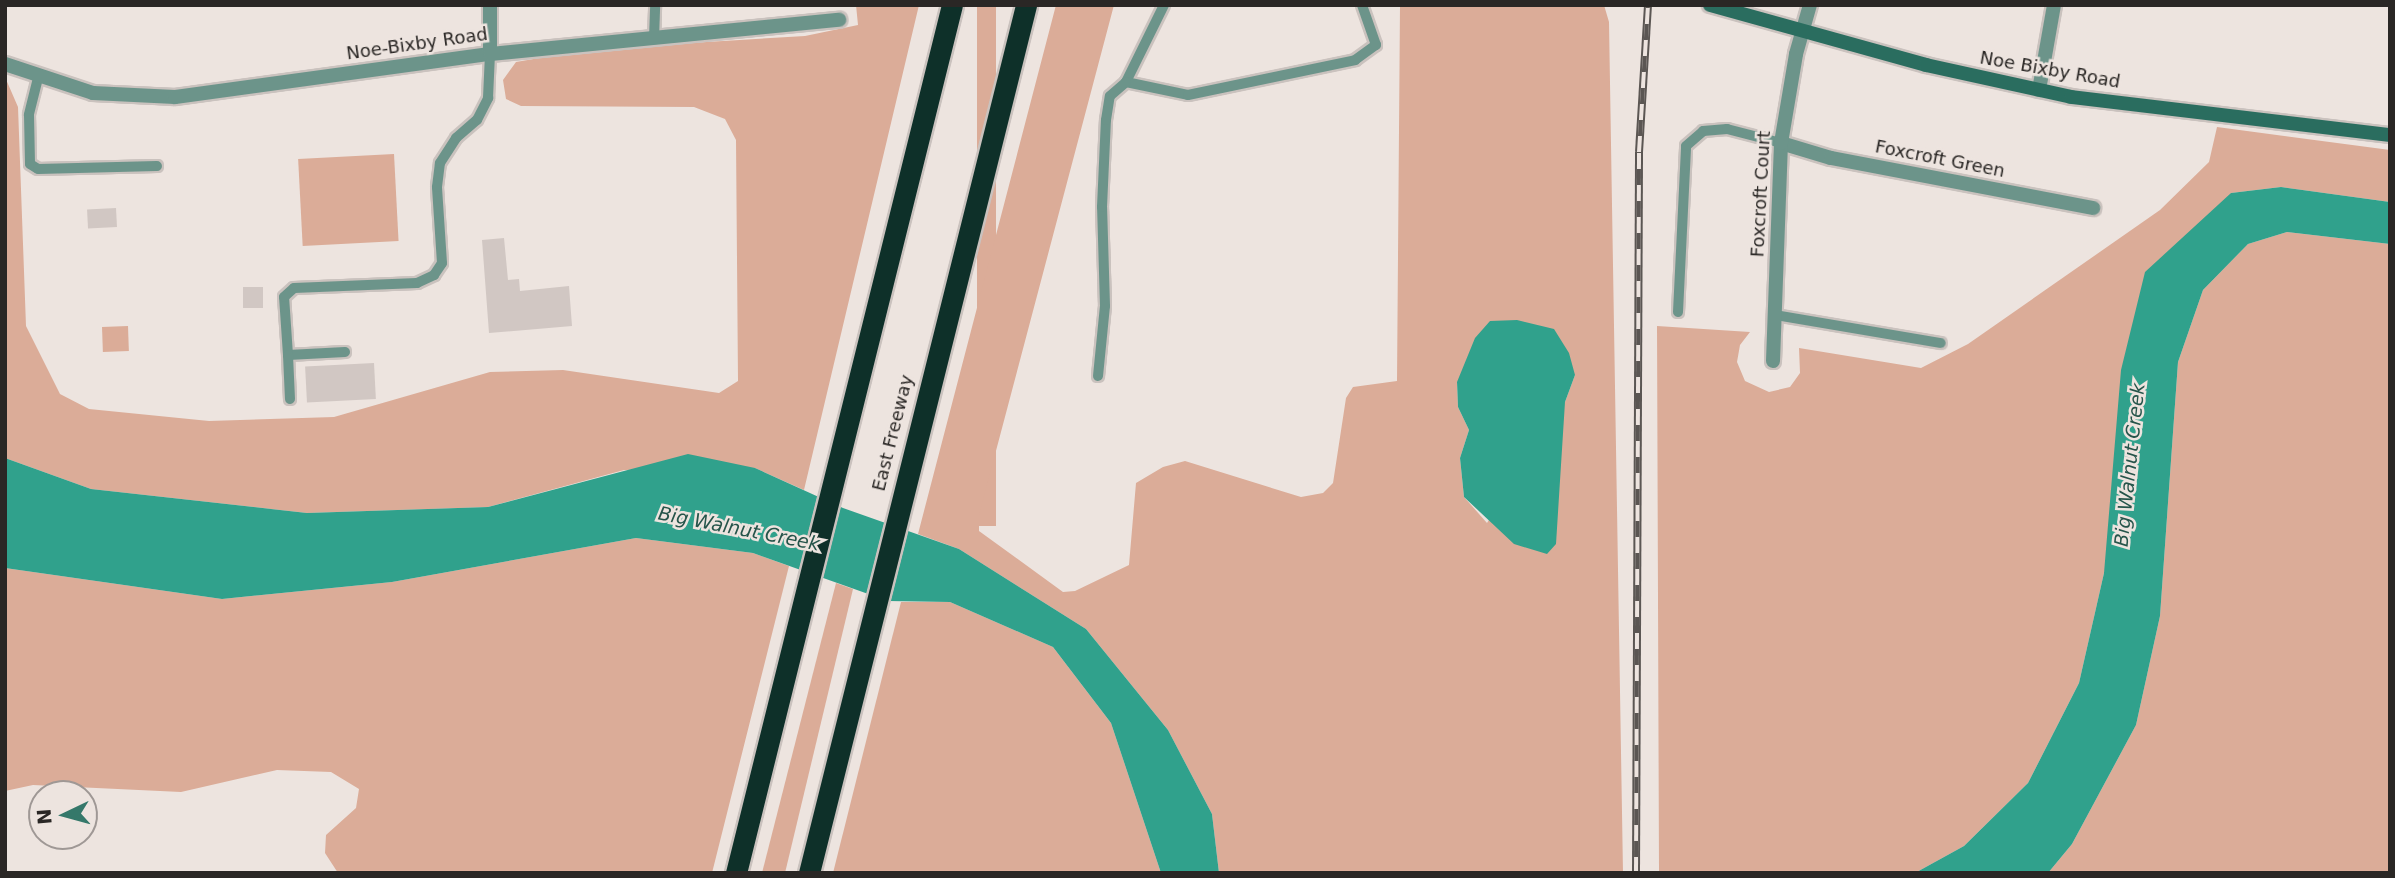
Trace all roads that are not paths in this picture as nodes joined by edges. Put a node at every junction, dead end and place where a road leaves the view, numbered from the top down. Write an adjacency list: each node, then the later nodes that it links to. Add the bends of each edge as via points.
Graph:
1 (490, 5): 13 (street)
2 (655, 5): 12 (lane)
3 (952, 5): 30 (highway)
4 (1026, 5): 31 (highway, East Freeway)
5 (1164, 5): 16 (lane)
6 (1362, 5): 16 (lane, via 1376,45 1355,60 1188,95)
7 (1710, 5): 11 (street, Noe Bixby Road)
8 (1810, 5): 11 (street, Foxcroft Court)
9 (2054, 5): 17 (street)
10 (839, 20): 12 (street, Noe-Bixby Road)
11 (1803, 31): 17 (street, Noe Bixby Road); 19 (street, Foxcroft Court)
12 (654, 39): 13 (street, Noe-Bixby Road)
13 (490, 54): 15 (street, Noe-Bixby Road, via 175,97 93,93); 26 (lane, via 488,98 477,120 456,138 440,163 442,263 434,275 417,283 294,289 284,297)
14 (5, 64): 15 (street, Noe-Bixby Road)
15 (38, 78): 20 (lane, via 29,115 30,164 38,169)
16 (1126, 82): 28 (lane, via 1110,96 1106,120 1102,206 1105,306)
17 (2039, 90): 18 (street, Noe Bixby Road)
18 (2390, 135)
19 (1781, 143): 21 (street, Foxcroft Green, via 1831,158); 22 (lane, via 1727,129 1703,131 1686,146); 23 (street, Foxcroft Court)
20 (157, 166)
21 (2093, 208)
22 (1678, 312)
23 (1775, 315): 24 (lane); 27 (street, Foxcroft Court)
24 (1941, 343)
25 (345, 352): 26 (lane)
26 (288, 355): 29 (lane)
27 (1773, 361)
28 (1098, 376)
29 (290, 399)
30 (736, 873)
31 (808, 873)

